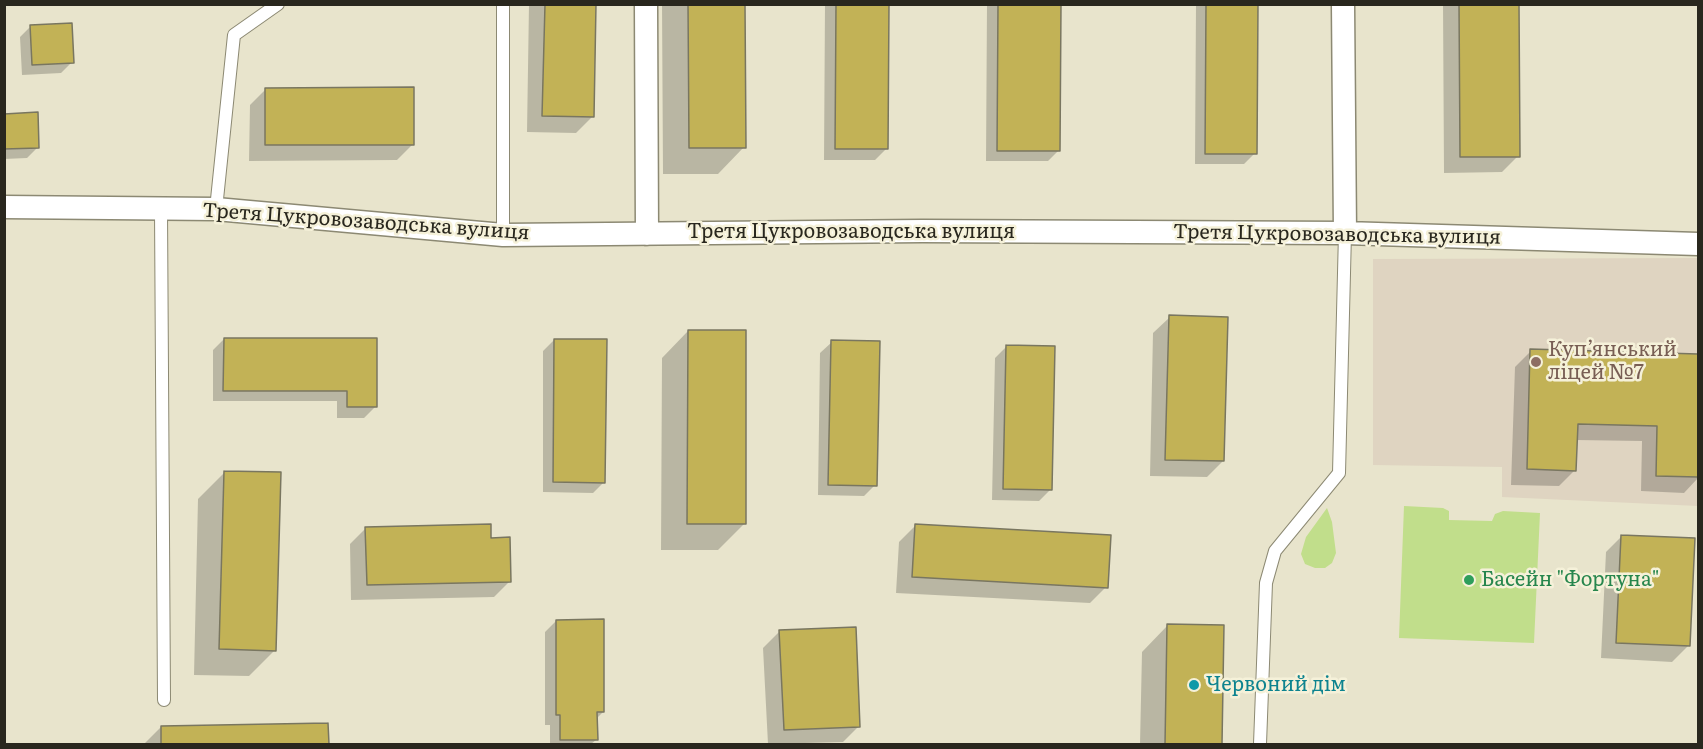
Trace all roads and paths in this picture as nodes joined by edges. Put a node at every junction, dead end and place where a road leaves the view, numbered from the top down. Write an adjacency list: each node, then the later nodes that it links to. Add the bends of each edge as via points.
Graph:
1 (278, 4): 6 (lane, via 234,35)
2 (503, 4): 10 (lane)
3 (646, 4): 9 (street)
4 (1343, 4): 8 (street)
5 (4, 207): 7 (street, Третя Цукровозаводська вулиця)
6 (216, 209): 7 (street, Третя Цукровозаводська вулиця); 10 (street, Третя Цукровозаводська вулиця)
7 (161, 210): 12 (lane)
8 (1345, 232): 9 (street, Третя Цукровозаводська вулиця); 11 (street, Третя Цукровозаводська вулиця); 13 (lane, via 1339,473 1275,551 1266,584)
9 (647, 234): 10 (street, Третя Цукровозаводська вулиця)
10 (503, 235)
11 (1698, 244)
12 (164, 700)
13 (1260, 744)

